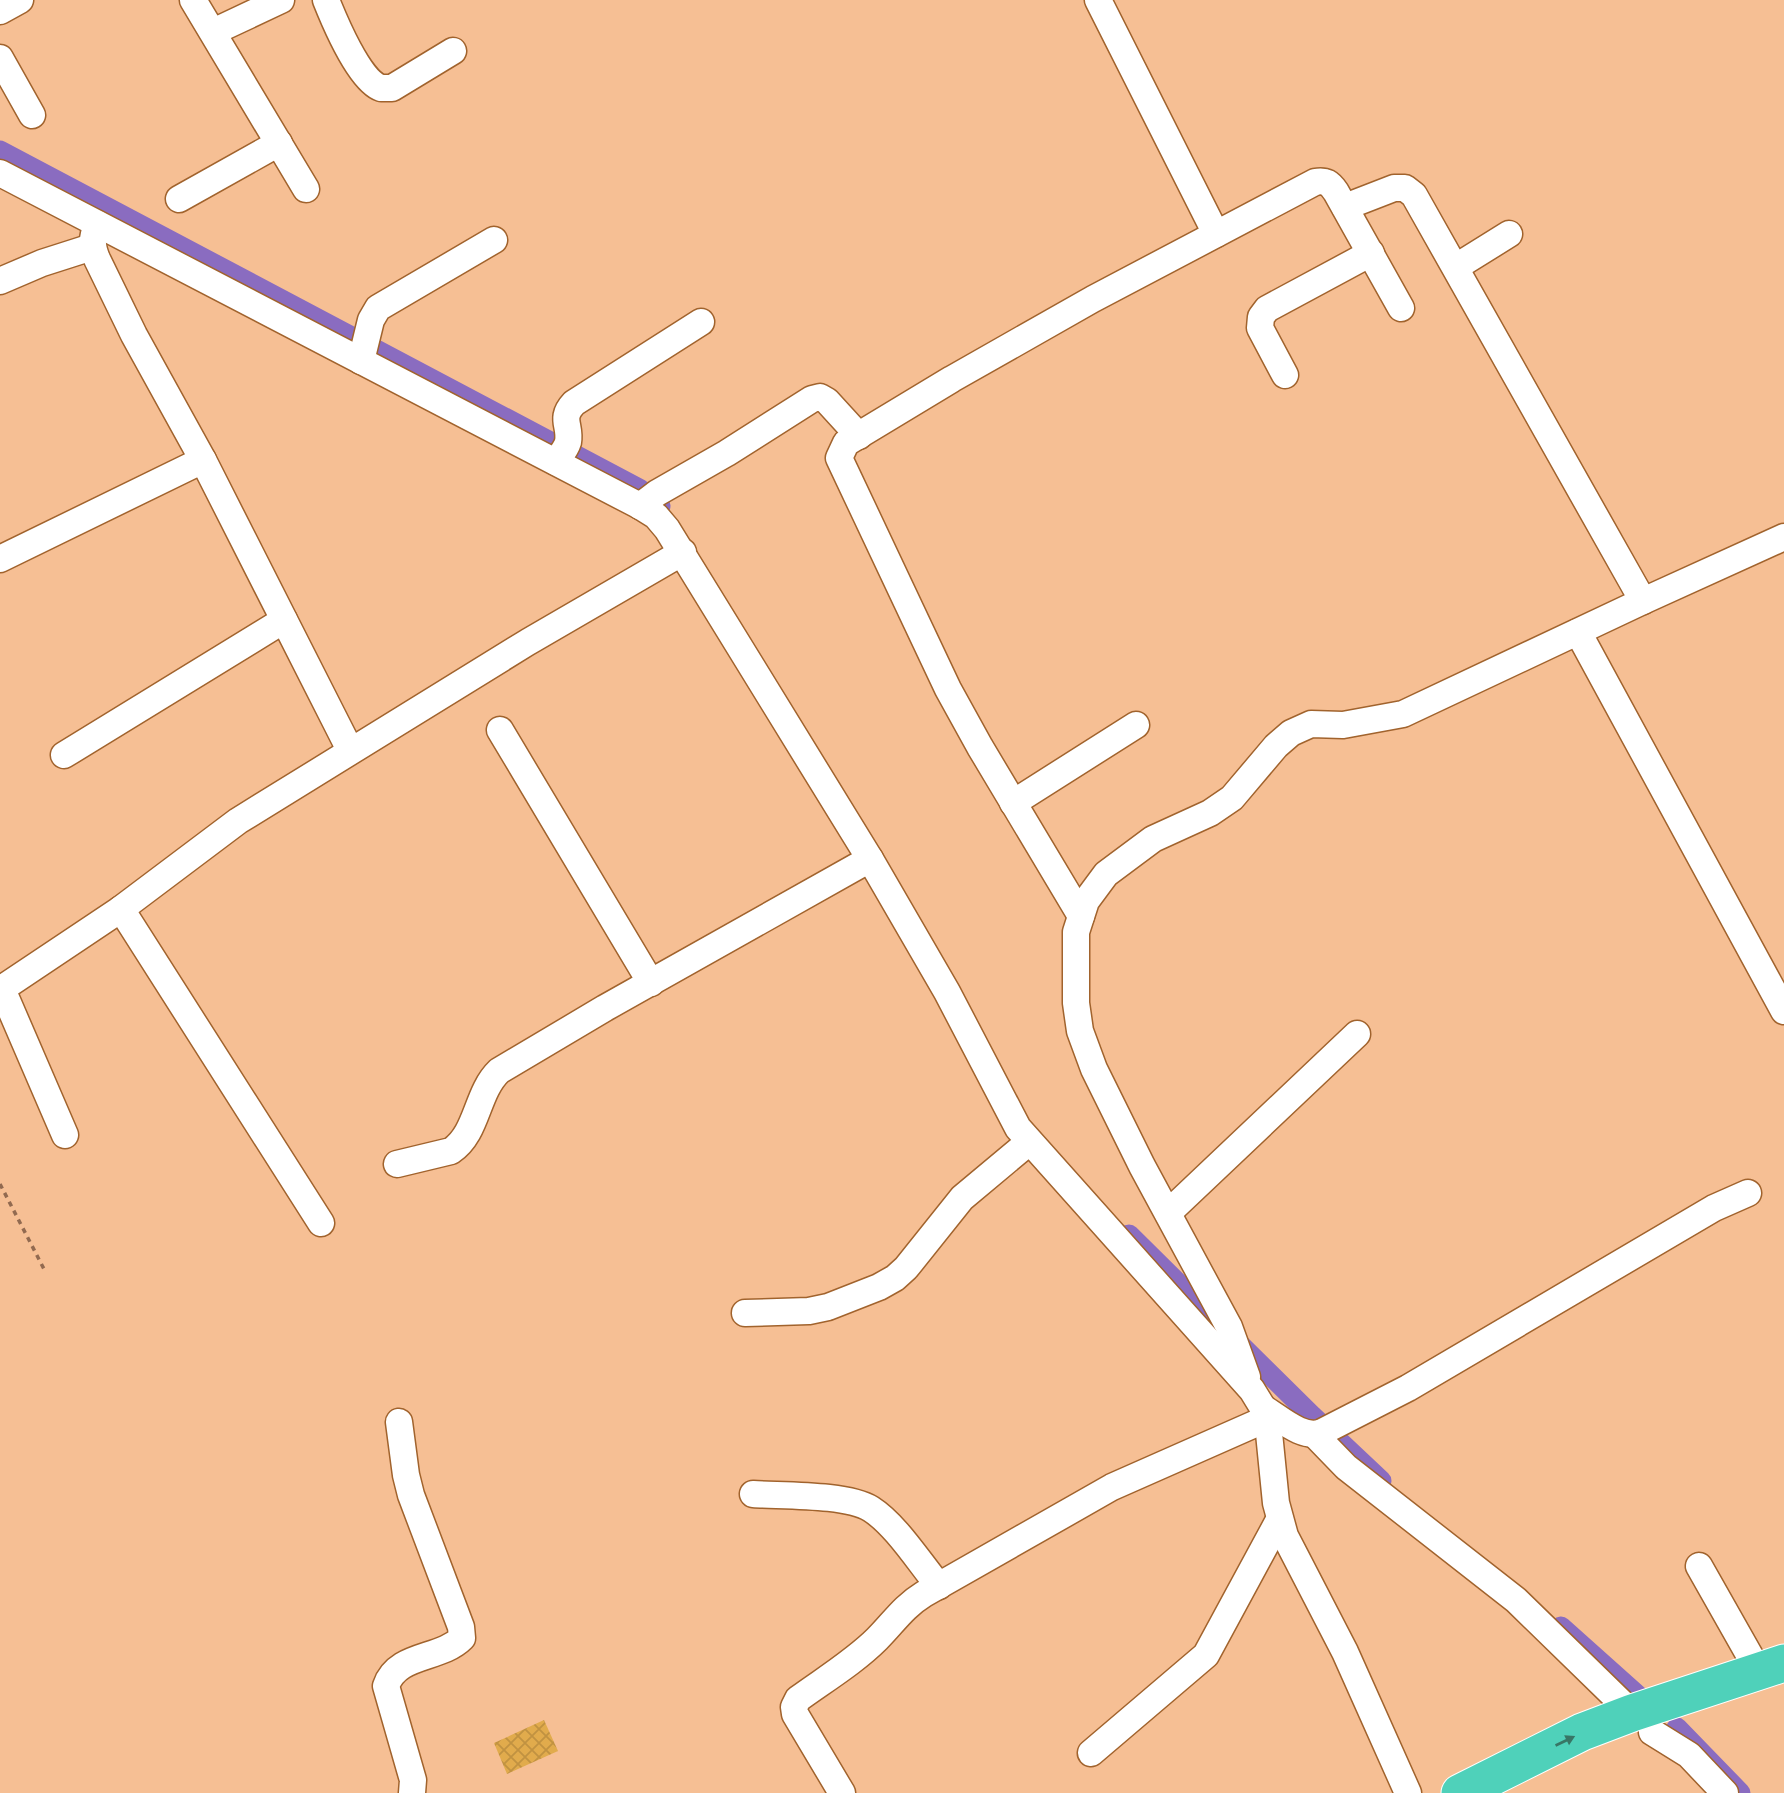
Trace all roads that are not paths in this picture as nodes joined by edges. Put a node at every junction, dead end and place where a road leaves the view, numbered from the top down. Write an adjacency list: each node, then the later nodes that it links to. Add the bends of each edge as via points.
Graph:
1 (20, 0): 6 (street)
2 (193, 0): 7 (street)
3 (281, 0): 7 (street)
4 (326, 0): 8 (street, via 352,56 381,88 392,88)
5 (1098, 0): 16 (street)
6 (0, 11)
7 (212, 32): 11 (street)
8 (453, 51)
9 (0, 58): 10 (street)
10 (32, 116)
11 (279, 143): 13 (street); 14 (street)
12 (0, 173): 18 (street)
13 (306, 189)
14 (180, 200)
15 (1345, 207): 16 (street, via 1324,180); 20 (street); 21 (street, via 1405,188 1414,195)
16 (1216, 234): 27 (street, via 1093,299)
17 (1509, 234): 21 (street)
18 (95, 235): 22 (street); 25 (street); 29 (street, via 134,335)
19 (494, 240): 25 (street, via 378,307)
20 (1371, 253): 23 (street); 26 (street, via 1267,309 1261,317 1260,328)
21 (1456, 267): 34 (street)
22 (0, 281)
23 (1401, 308)
24 (701, 322): 28 (street, via 573,403 565,418)
25 (364, 349): 28 (street)
26 (1285, 375)
27 (859, 436): 30 (street, via 827,401 812,399); 41 (street, via 846,443 839,458 948,689)
28 (561, 454): 30 (street)
29 (203, 460): 33 (street); 35 (street)
30 (648, 500): 32 (street)
31 (1784, 537): 34 (street)
32 (683, 552): 39 (street); 42 (street)
33 (0, 559)
34 (1643, 601): 36 (street)
35 (284, 620): 39 (street); 40 (street)
36 (1578, 632): 44 (street, via 1403,714 1343,725 1311,724 1291,733 1232,798 1153,839 1106,874); 47 (street)
37 (1136, 725): 41 (street)
38 (500, 730): 45 (street)
39 (350, 750): 43 (street, via 238,821)
40 (64, 755)
41 (1013, 803): 44 (street)
42 (870, 859): 45 (street); 50 (street)
43 (121, 909): 46 (street); 54 (street)
44 (1081, 916): 53 (street, via 1076,932 1080,1031 1094,1069)
45 (651, 983): 51 (street, via 499,1071 459,1146)
46 (1, 990): 49 (street)
47 (1784, 1011)
48 (1357, 1034): 53 (street)
49 (65, 1135)
50 (1029, 1142): 55 (street, via 962,1198 895,1278 828,1307); 56 (street)
51 (397, 1164)
52 (1748, 1193): 58 (street, via 1714,1208 1408,1388)
53 (1168, 1213): 56 (street, via 1229,1328)
54 (321, 1223)
55 (745, 1313)
56 (1260, 1406): 58 (street, via 1306,1434); 60 (street); 62 (street)
57 (399, 1422): 66 (street, via 411,1495 462,1638 455,1645 399,1666 389,1676 386,1686 413,1780)
58 (1323, 1431): 64 (street, via 1346,1467 1516,1600)
59 (753, 1494): 62 (street, via 854,1501 871,1509)
60 (1279, 1520): 65 (street, via 1206,1654); 68 (street)
61 (1699, 1566): 63 (street)
62 (939, 1586): 67 (street, via 902,1610 878,1639 798,1699 794,1707)
63 (1776, 1673): 64 (highway)
64 (1642, 1722): 69 (highway, one-way to 64, via 1582,1732); 70 (highway, via 1606,1749); 71 (street, via 1689,1755)
65 (1091, 1753)
66 (412, 1793)
67 (842, 1793)
68 (1408, 1793)
69 (1460, 1793)
70 (1509, 1793)
71 (1725, 1793)

